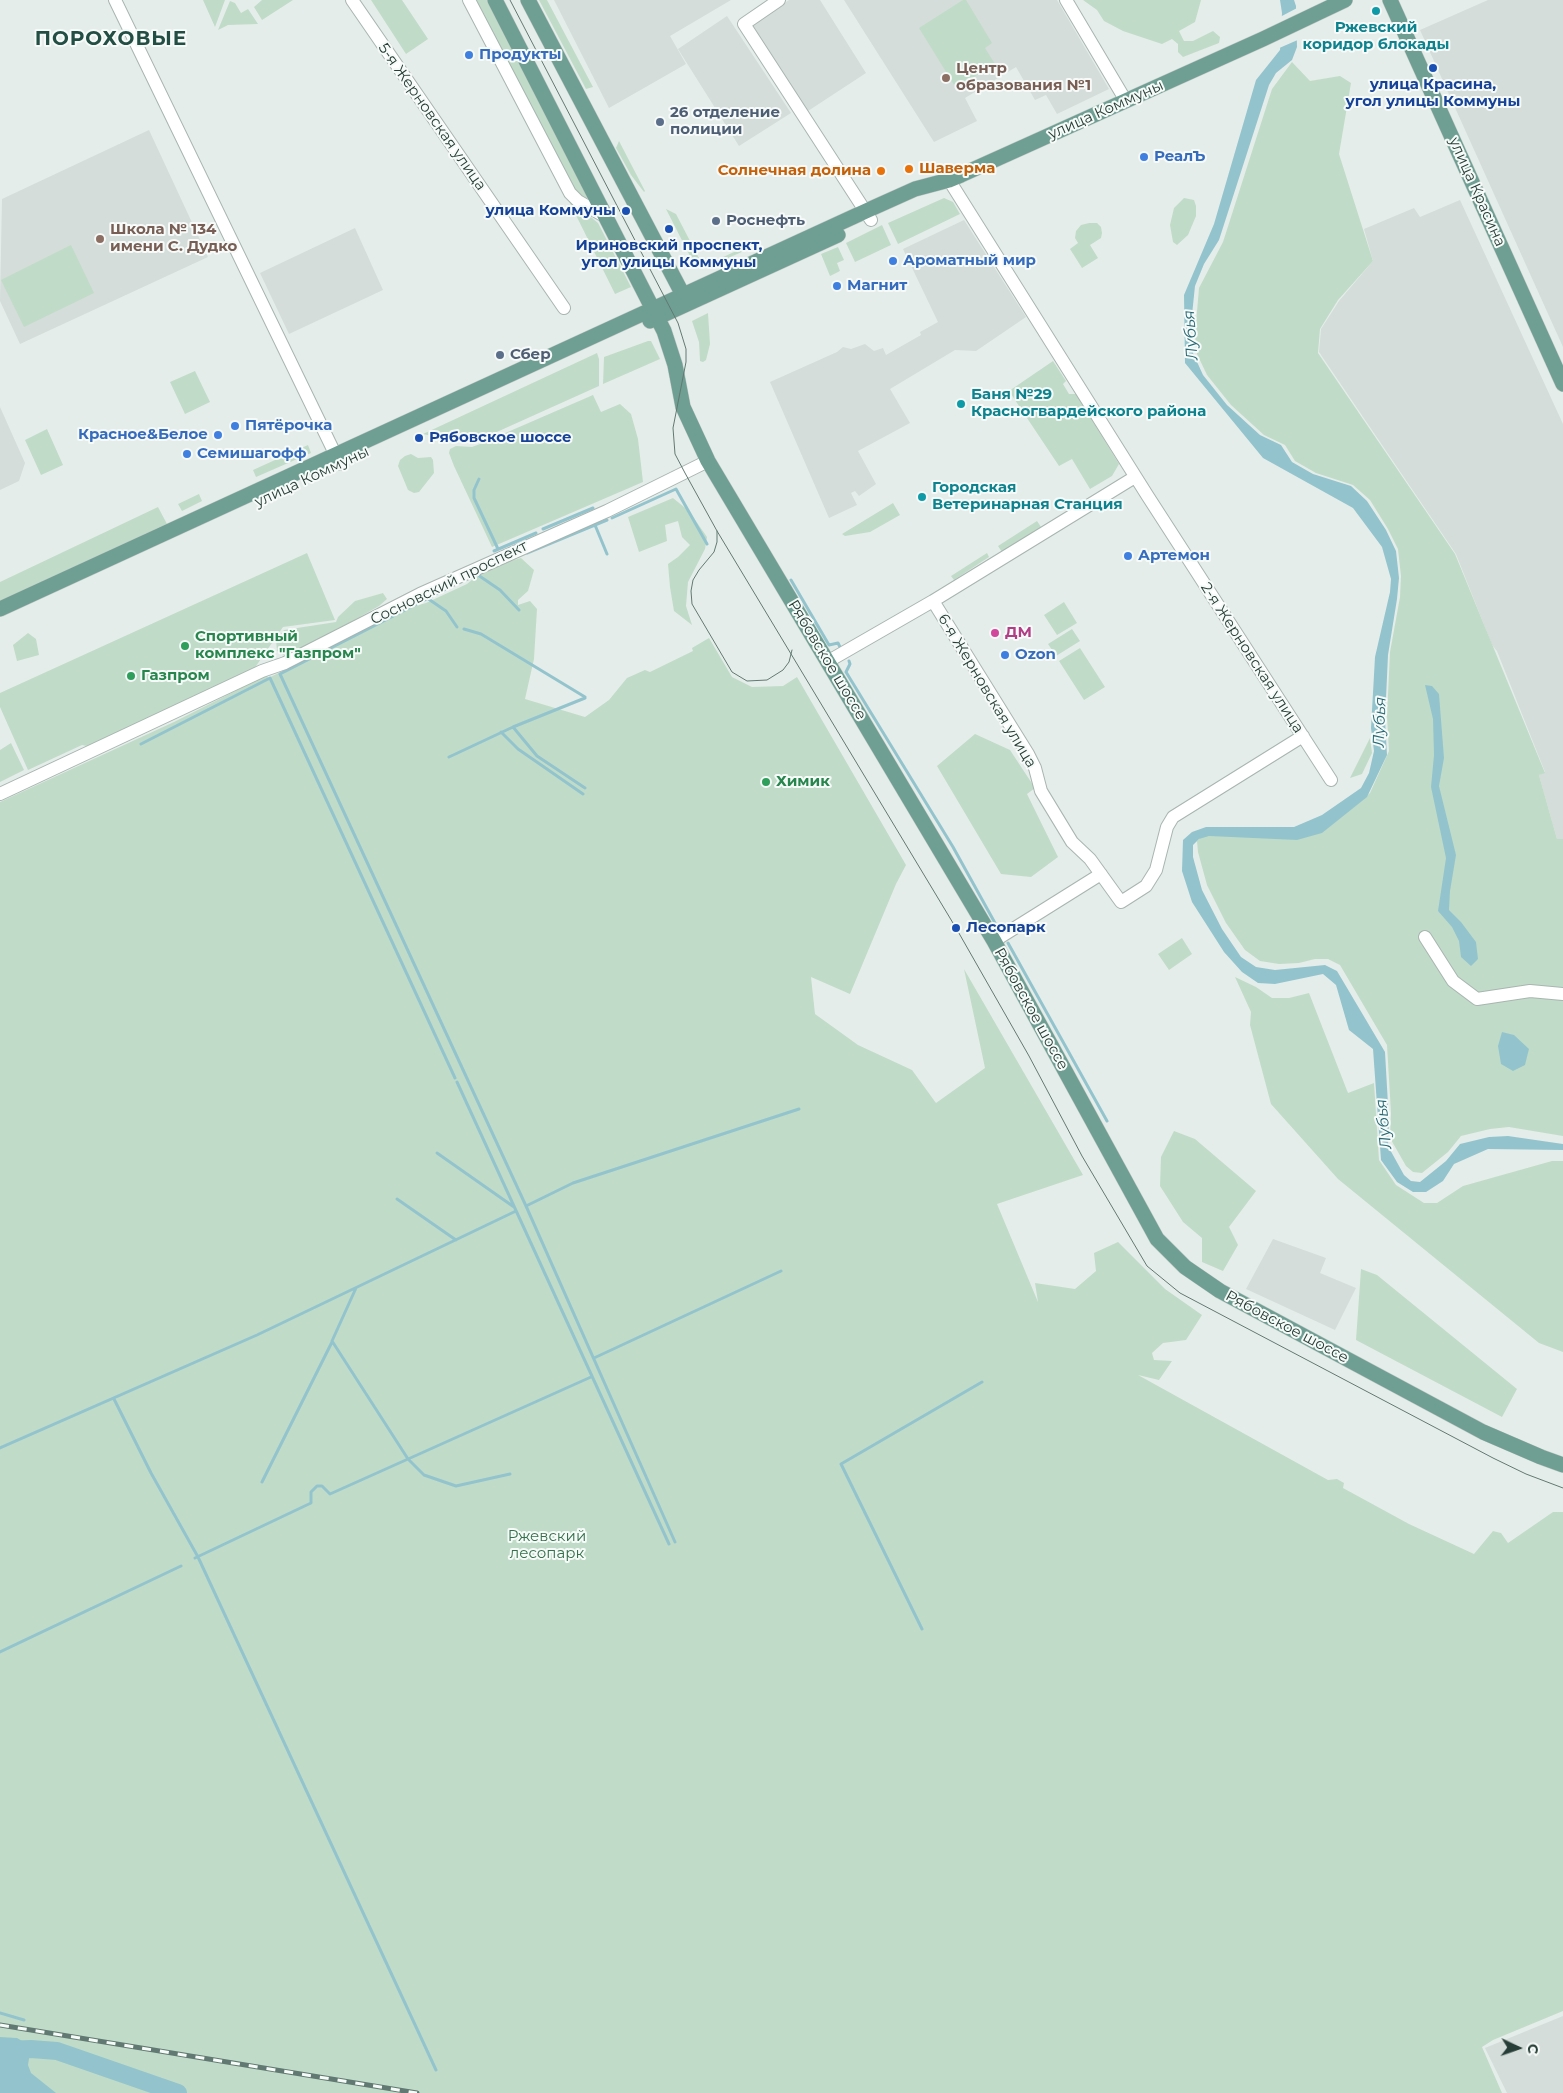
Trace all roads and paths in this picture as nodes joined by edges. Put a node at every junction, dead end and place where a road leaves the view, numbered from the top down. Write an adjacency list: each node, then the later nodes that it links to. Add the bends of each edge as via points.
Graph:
1 (115, 0): 18 (street)
2 (352, 0): 15 (street, 5-я Жерновская улица)
3 (469, 0): 13 (street, via 570,193)
4 (495, 0): 13 (main road, Рябовское шоссе)
5 (528, 0): 14 (main road)
6 (779, 0): 12 (street, via 744,24)
7 (1066, 0): 10 (street)
8 (1345, 0): 10 (main road, улица Коммуны)
9 (1390, 0): 17 (main road, улица Красина)
10 (1126, 100): 11 (main road, улица Коммуны)
11 (949, 180): 12 (main road, улица Коммуны, via 920,198); 20 (street, 2-я Жерновская улица)
12 (869, 215): 14 (main road, улица Коммуны)
13 (606, 217): 16 (main road, Рябовское шоссе)
14 (682, 301): 16 (main road, улица Коммуны)
15 (564, 308)
16 (656, 313): 18 (main road, улица Коммуны); 19 (main road, Рябовское шоссе, via 671,349 683,407)
17 (1563, 384)
18 (338, 459): 22 (main road, улица Коммуны); 23 (main road, улица Коммуны)
19 (708, 461): 24 (main road, Рябовское шоссе); 27 (street, Сосновский проспект, via 606,511 420,594 285,663)
20 (1135, 477): 21 (street, 6-я Жерновская улица); 25 (street, 2-я Жерновская улица)
21 (933, 601): 24 (street); 28 (street, 6-я Жерновская улица, via 1028,754 1041,791 1072,842)
22 (0, 609)
23 (0, 620)
24 (827, 662): 30 (main road, Рябовское шоссе)
25 (1303, 736): 26 (street, 2-я Жерновская улица); 28 (street, 6-я Жерновская улица, via 1173,818 1167,827 1156,870 1146,886 1121,902)
26 (1331, 780)
27 (0, 794)
28 (1101, 874): 30 (street)
29 (1425, 937): 31 (street, via 1453,981 1476,999 1530,992)
30 (994, 941): 32 (main road, Рябовское шоссе, via 1146,1220 1170,1254 1227,1295 1483,1432)
31 (1563, 994)
32 (1563, 1465)

